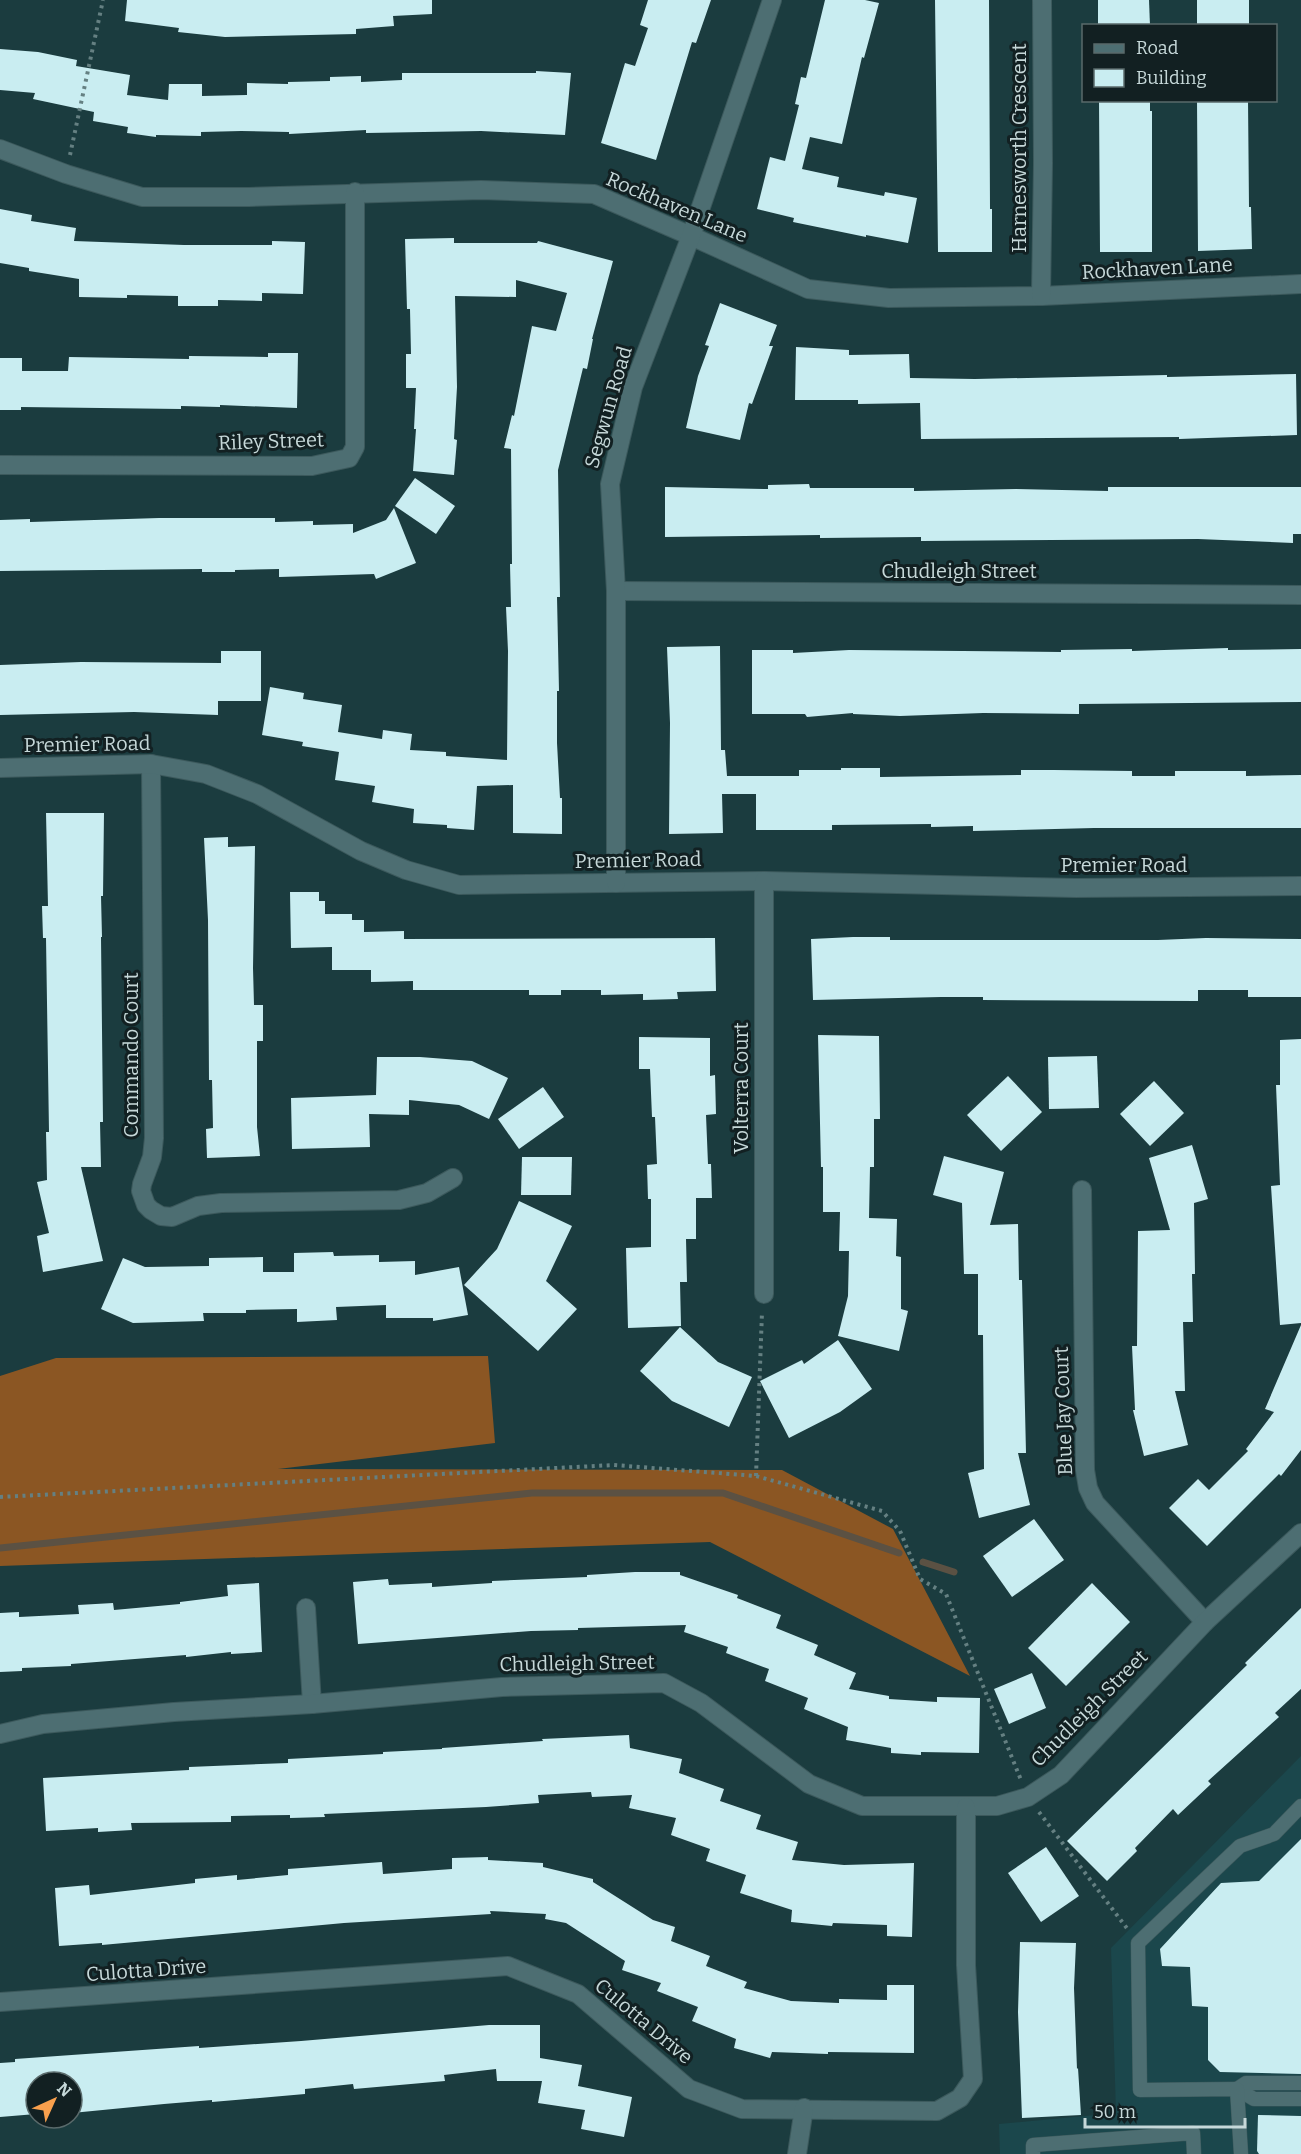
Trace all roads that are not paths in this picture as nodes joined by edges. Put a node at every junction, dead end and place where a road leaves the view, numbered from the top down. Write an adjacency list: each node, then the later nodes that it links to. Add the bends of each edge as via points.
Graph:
1 (772, 0): 5 (street, Segwun Road)
2 (1041, 0): 7 (street, Harnesworth Crescent)
3 (0, 149): 4 (street, Rockhaven Lane, via 142,197)
4 (355, 192): 5 (street, Rockhaven Lane, via 481,190 594,194); 8 (street, Riley Street, via 354,447 348,458 312,466)
5 (691, 236): 7 (street, Rockhaven Lane, via 808,289 889,298); 9 (street, Segwun Road, via 633,387 610,484)
6 (1301, 284): 7 (street, Rockhaven Lane)
7 (1041, 296)
8 (0, 465)
9 (616, 591): 10 (street, Chudleigh Street); 14 (street, Segwun Road)
10 (1301, 595)
11 (151, 764): 12 (street, Premier Road); 14 (street, Premier Road, via 206,774 256,794 406,870 459,885); 16 (street, Commando Court, via 154,1137 141,1191 146,1205 155,1214 166,1217 221,1203 399,1200 427,1193)
12 (0, 768)
13 (764, 881): 14 (street, Premier Road); 15 (street, Premier Road, via 1076,888); 18 (street, Volterra Court)
14 (616, 883)
15 (1301, 886)
16 (453, 1178)
17 (1082, 1190): 21 (street, Blue Jay Court, via 1088,1488 1095,1503)
18 (764, 1294)
19 (1301, 1533): 21 (street, Chudleigh Street)
20 (306, 1608): 22 (street)
21 (1205, 1622): 25 (street, Chudleigh Street, via 1061,1774 1028,1797 998,1806)
22 (312, 1704): 23 (street, Chudleigh Street, via 44,1724); 25 (street, Chudleigh Street, via 502,1687 664,1683 701,1702 809,1784 830,1793 862,1806)
23 (0, 1734)
24 (1301, 1806): 28 (lane, via 1274,1834 1240,1846 1138,1943 1140,2090)
25 (966, 1807): 30 (street, Culotta Drive, via 966,1965 973,2079 960,2098 937,2111)
26 (0, 2002): 30 (street, Culotta Drive, via 508,1966 578,1994 689,2089 742,2109)
27 (1301, 2083): 28 (lane, via 1246,2083)
28 (1237, 2089): 29 (lane, via 1254,2099); 34 (lane)
29 (1301, 2099)
30 (804, 2108): 31 (street)
31 (797, 2154)
32 (1033, 2154): 33 (lane, via 1032,2145 1193,2133)
33 (1194, 2154)
34 (1241, 2154)

